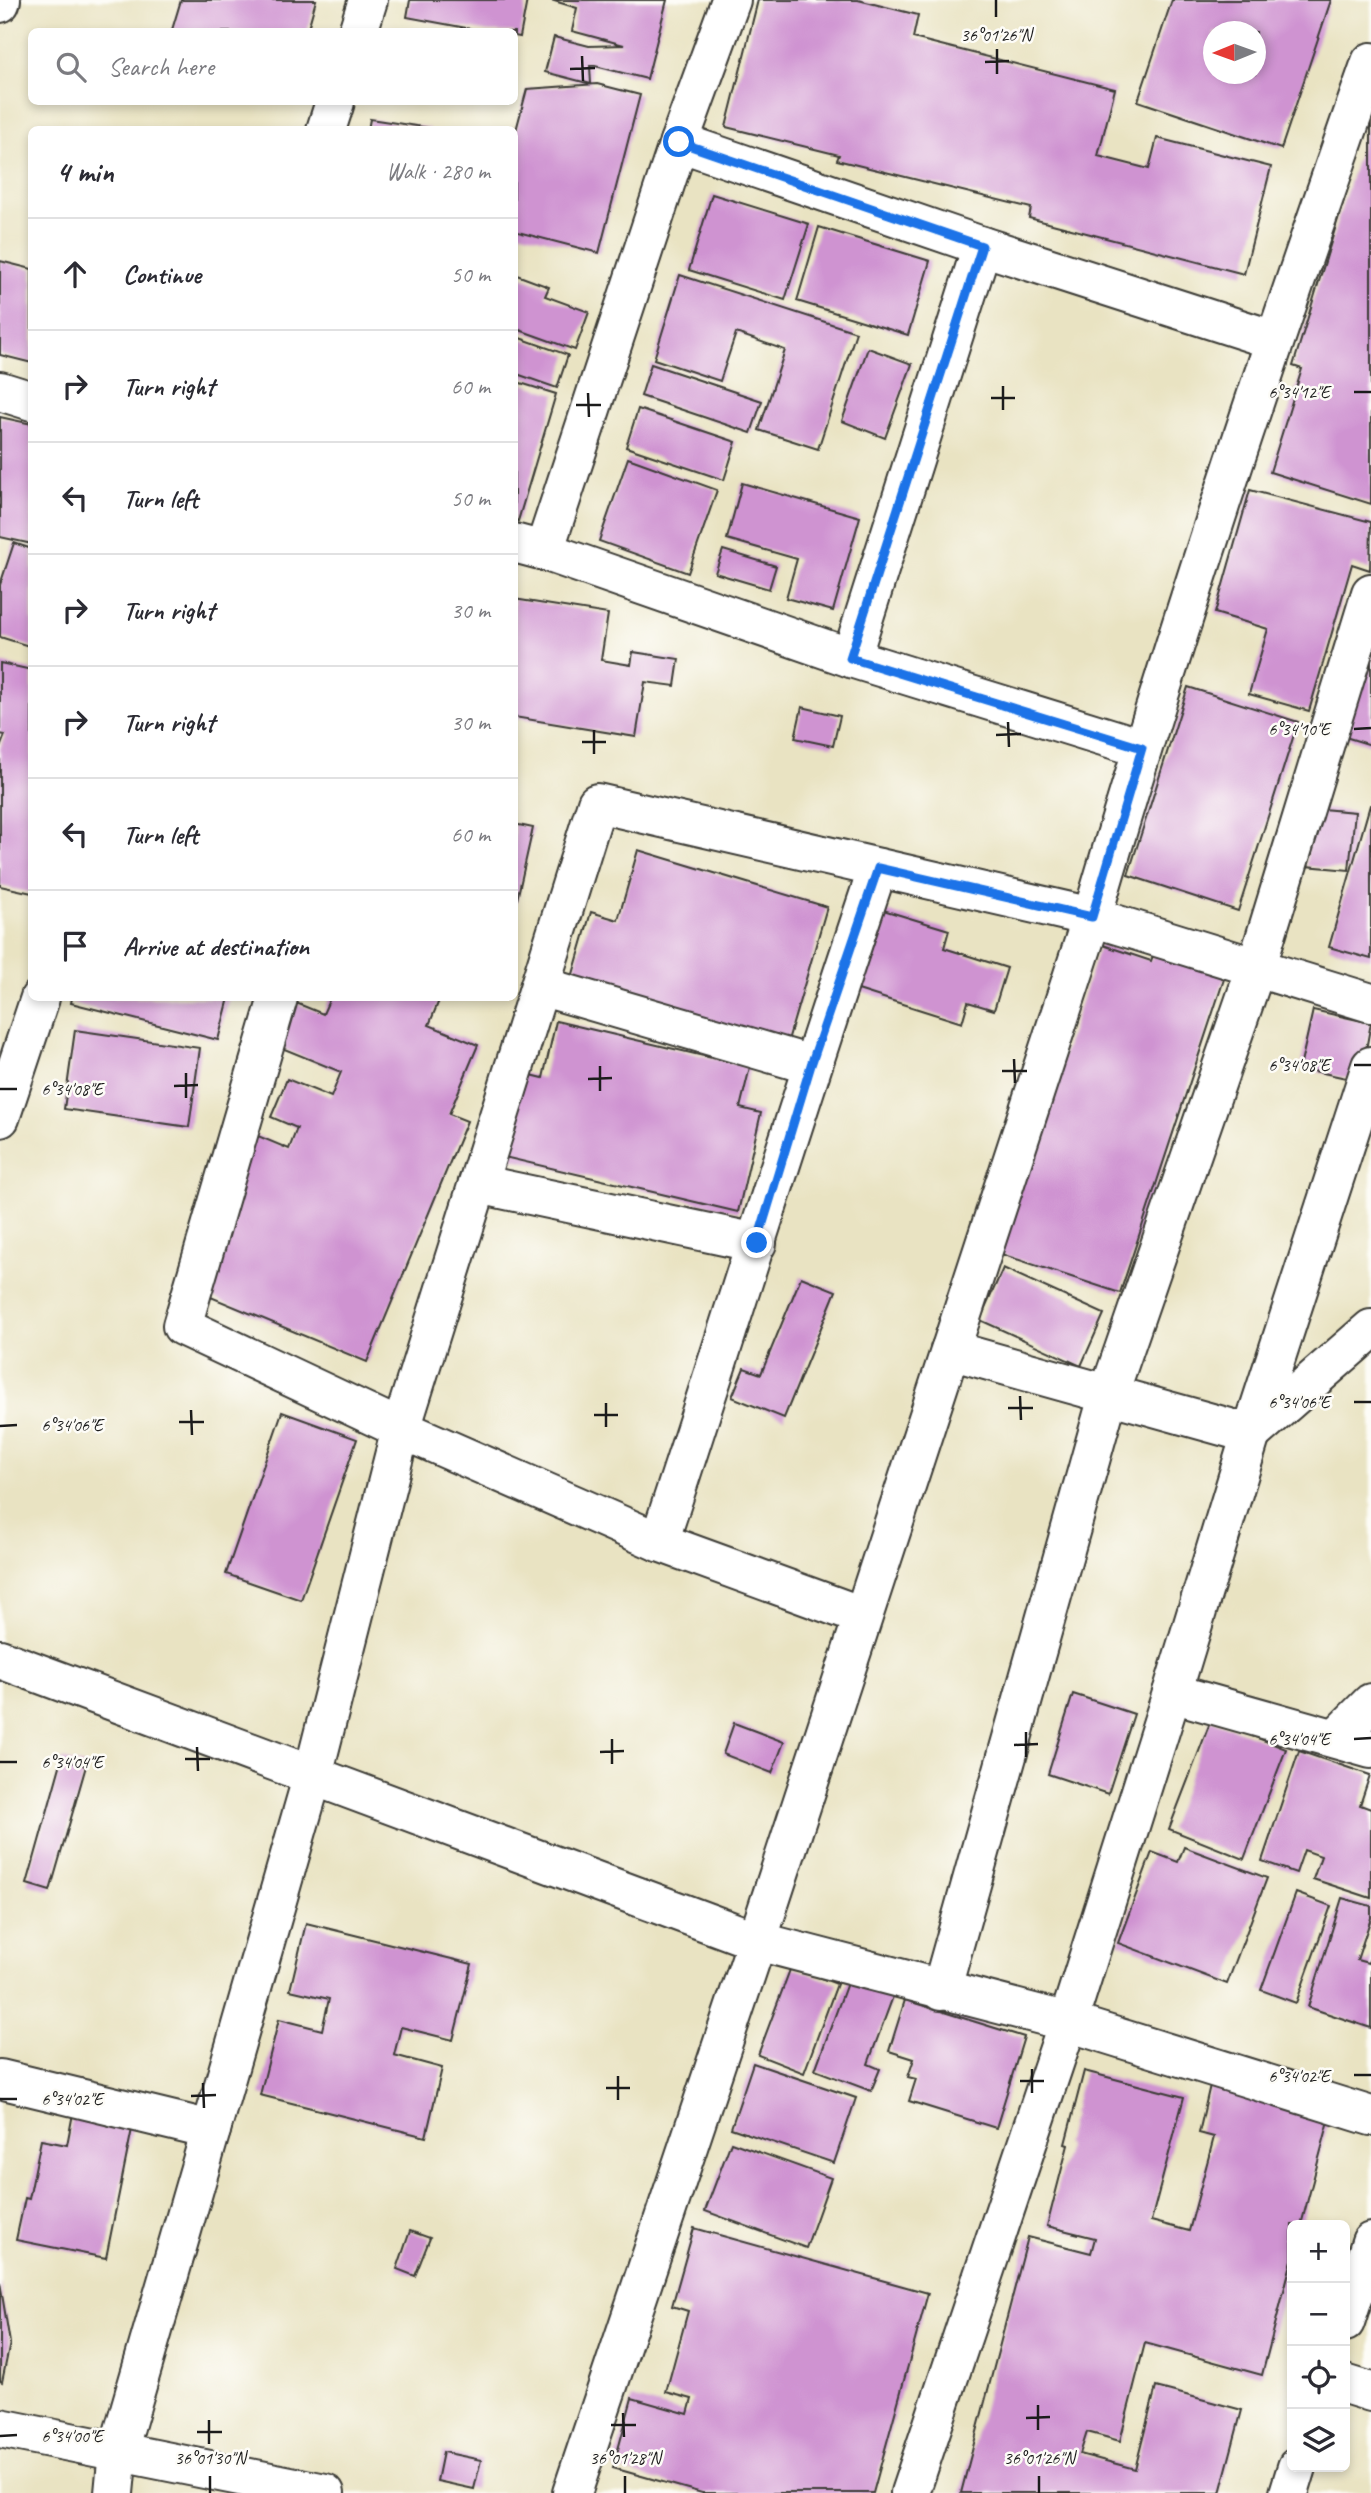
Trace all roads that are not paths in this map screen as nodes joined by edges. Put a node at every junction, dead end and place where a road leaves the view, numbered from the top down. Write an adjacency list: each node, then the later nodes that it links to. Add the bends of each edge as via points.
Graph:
1 (368, 0): 3 (street)
2 (731, 0): 7 (street)
3 (359, 28)
4 (1371, 62): 9 (street)
5 (334, 105): 6 (street)
6 (327, 126)
7 (679, 142): 8 (street); 12 (street)
8 (982, 246): 9 (street); 14 (street)
9 (1274, 340): 15 (street)
10 (0, 391): 11 (street)
11 (28, 400)
12 (529, 547): 14 (street)
13 (1371, 593): 18 (street)
14 (850, 658): 15 (street)
15 (1142, 748): 17 (street)
16 (878, 868): 17 (street); 19 (street, via 597,803); 23 (street)
17 (1092, 917): 18 (street); 30 (street)
18 (1256, 968): 22 (street); 31 (street)
19 (540, 986): 23 (street); 27 (street)
20 (39, 1001): 26 (street)
21 (277, 1001): 32 (street, via 182,1326)
22 (1371, 1003)
23 (811, 1065): 28 (street)
24 (1371, 1066): 25 (street)
25 (1365, 1108): 33 (street)
26 (0, 1118)
27 (478, 1184): 28 (street); 32 (street)
28 (757, 1243): 34 (street)
29 (1371, 1329): 33 (street)
30 (950, 1350): 31 (street); 35 (street)
31 (1109, 1393): 33 (street); 42 (street)
32 (401, 1429): 34 (street); 40 (street)
33 (1251, 1434): 37 (street)
34 (659, 1542): 35 (street)
35 (862, 1616): 41 (street)
36 (0, 1659): 40 (street)
37 (1172, 1693): 39 (street); 43 (street)
38 (1371, 1703): 39 (street)
39 (1353, 1744)
40 (313, 1775): 41 (street); 46 (street)
41 (757, 1941): 42 (street); 56 (street)
42 (941, 1991): 43 (street)
43 (1068, 2022): 45 (street); 57 (street)
44 (0, 2079): 46 (street)
45 (1371, 2116)
46 (211, 2130): 52 (street)
47 (1371, 2242): 48 (street)
48 (1350, 2307)
49 (1350, 2386): 50 (street)
50 (1371, 2392)
51 (0, 2428): 52 (street)
52 (118, 2451): 54 (street); 55 (street)
53 (1295, 2472): 58 (street)
54 (114, 2493)
55 (325, 2493)
56 (572, 2493)
57 (910, 2493)
58 (1289, 2493)

